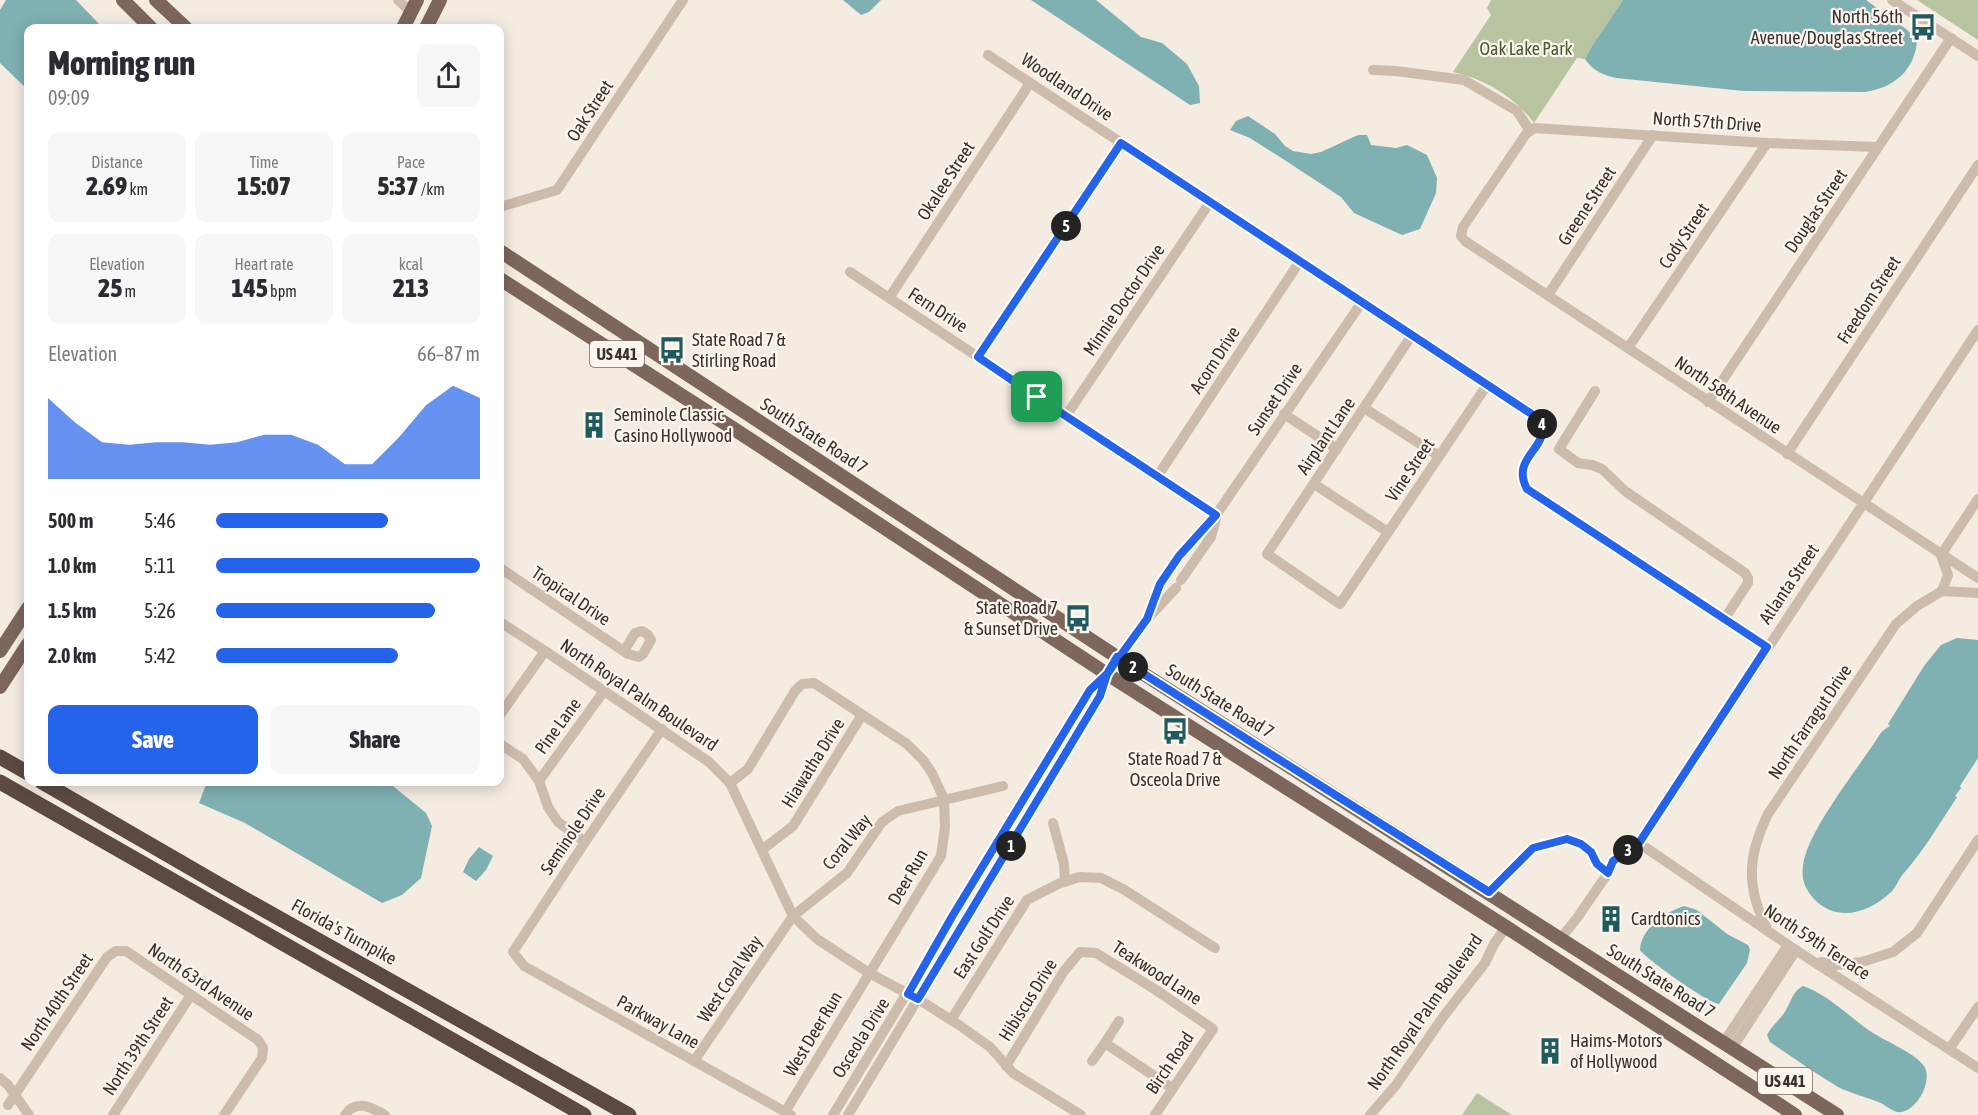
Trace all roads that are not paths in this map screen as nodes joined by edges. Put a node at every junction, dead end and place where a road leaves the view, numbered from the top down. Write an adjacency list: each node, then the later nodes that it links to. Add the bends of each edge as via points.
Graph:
1 (123, 0): 8 (main road)
2 (156, 0): 9 (main road)
3 (398, 0): 7 (street)
4 (440, 0): 11 (main road)
5 (683, 0): 24 (street, Oak Street, via 557,190)
6 (1892, 0): 12 (street)
7 (414, 6): 10 (main road)
8 (148, 24)
9 (182, 24)
10 (405, 24)
11 (428, 24)
12 (1951, 38): 14 (street); 21 (street, Douglas Street)
13 (988, 55): 16 (street, Woodland Drive)
14 (1978, 56)
15 (1373, 70): 17 (street, via 1464,80 1517,111)
16 (1030, 83): 19 (street, Woodland Drive); 30 (street, Okalee Street)
17 (1532, 129): 18 (street, North 57th Drive); 29 (street, North 58th Avenue, via 1463,227 1461,236)
18 (1653, 135): 20 (street, North 57th Drive); 29 (street, Greene Street)
19 (1121, 143): 23 (street, Woodland Drive); 37 (street)
20 (1767, 143): 21 (street, North 57th Drive); 36 (street, Cody Street)
21 (1878, 147): 40 (street, Douglas Street)
22 (1978, 165): 47 (street, Freedom Street)
23 (1209, 202): 26 (street, Woodland Drive); 43 (street, Minnie Doctor Drive)
24 (504, 206)
25 (504, 254): 32 (main road, South State Road 7 / US 441)
26 (1300, 261): 31 (street, Woodland Drive); 49 (street, Acorn Drive)
27 (850, 272): 30 (street, Fern Drive)
28 (504, 282): 33 (main road, South State Road 7 / US 441)
29 (1548, 295): 36 (street, North 58th Avenue)
30 (889, 298): 37 (street, Fern Drive)
31 (1362, 302): 35 (street, Woodland Drive); 42 (street, Sunset Drive)
32 (600, 316): 33 (main road, via 583,315); 44 (main road, South State Road 7 / US 441)
33 (567, 322): 45 (main road, South State Road 7 / US 441)
34 (1978, 330): 52 (street, Atlanta Street)
35 (1412, 335): 38 (street, Woodland Drive); 41 (street, Airplant Lane)
36 (1628, 348): 40 (street, North 58th Avenue)
37 (978, 357): 43 (street, Fern Drive)
38 (1487, 385): 48 (street, Vine Street); 66 (street, via 1543,425 1543,436 1523,466 1521,479 1527,489)
39 (1594, 392): 66 (street, via 1558,449 1578,462 1602,469 1624,491 1745,573 1748,583)
40 (1708, 402): 47 (street, North 58th Avenue)
41 (1364, 408): 46 (street, Airplant Lane); 48 (street)
42 (1284, 414): 46 (street); 53 (street, Sunset Drive)
43 (1066, 416): 49 (street, Fern Drive)
44 (758, 421): 45 (main road, via 746,419 737,422); 54 (main road, South State Road 7 / US 441)
45 (734, 429): 55 (main road, South State Road 7 / US 441)
46 (1337, 448): 50 (street, Airplant Lane)
47 (1787, 454): 52 (street, North 58th Avenue)
48 (1439, 456): 56 (street, Vine Street)
49 (1157, 477): 53 (street, Fern Drive)
50 (1314, 483): 56 (street); 64 (street, Airplant Lane, via 1267,554)
51 (1978, 499): 57 (street)
52 (1862, 504): 57 (street, North 58th Avenue); 69 (street, Atlanta Street)
53 (1216, 515): 58 (street, Sunset Drive); 61 (street, Sunset Drive, via 1211,537)
54 (916, 525): 55 (main road, via 906,530); 74 (main road, South State Road 7 / US 441)
55 (887, 529): 75 (main road, South State Road 7 / US 441)
56 (1388, 532): 64 (street, Vine Street)
57 (1941, 555): 60 (street, North 58th Avenue); 62 (street, via 1948,575)
58 (1174, 563): 61 (street); 67 (street, Sunset Drive, via 1160,584)
59 (504, 571): 73 (street, Tropical Drive)
60 (1978, 579)
61 (1181, 580): 67 (street, Sunset Drive)
62 (1942, 591): 63 (street); 100 (street, North Farragut Drive, via 1896,624 1757,837 1752,864 1757,909)
63 (1978, 593)
64 (1340, 604)
65 (24, 614): 71 (main road)
66 (1725, 618): 69 (street)
67 (1147, 619): 74 (street, Sunset Drive)
68 (504, 625): 72 (street, North Royal Palm Boulevard)
69 (1767, 647): 93 (street, Atlanta Street)
70 (24, 650): 76 (main road)
71 (0, 651)
72 (545, 651): 77 (street, North Royal Palm Boulevard); 78 (street)
73 (624, 651)
74 (1117, 657): 75 (street, Osceola Drive); 97 (main road, South State Road 7 / US 441)
75 (1107, 674): 99 (main road, South State Road 7 / US 441); 109 (street, Osceola Drive, via 1090,690); 111 (street, Osceola Drive, via 1100,696)
76 (0, 687)
77 (604, 690): 80 (street, North Royal Palm Boulevard); 84 (street, Pine Lane)
78 (504, 709)
79 (862, 715): 86 (street, Deer Run, via 814,682 802,684 748,769); 89 (street, Deer Run, via 907,744 923,760); 94 (street, Hiawatha Drive, via 793,826)
80 (662, 729): 86 (street, North Royal Palm Boulevard, via 710,762); 92 (street, Seminole Drive)
81 (504, 747): 84 (street, via 523,759)
82 (0, 757): 83 (highway)
83 (24, 771)
84 (539, 781): 92 (street, via 558,822)
85 (0, 782): 133 (highway)
86 (730, 783): 94 (street, North Royal Palm Boulevard)
87 (49, 786): 134 (highway, Florida's Turnpike)
88 (1003, 786): 89 (street, Coral Way)
89 (944, 799): 98 (street, Coral Way, via 898,811 882,822 847,873); 108 (street, Deer Run, via 941,856)
90 (1053, 823): 96 (street)
91 (1978, 840): 107 (street, via 1917,933 1893,952 1862,962)
92 (585, 842): 105 (street, Seminole Drive)
93 (1639, 843): 95 (street, Atlanta Street, via 1613,861); 100 (street, North 59th Terrace)
94 (763, 849): 98 (street, North Royal Palm Boulevard)
95 (1608, 873): 97 (street, via 1591,852 1567,839 1533,848); 101 (street, Atlanta Street)
96 (1065, 882): 103 (street, East Golf Drive, via 1079,877 1101,878); 113 (street, East Golf Drive, via 1028,900)
97 (1489, 892): 101 (main road, South State Road 7 / US 441)
98 (793, 916): 108 (street, North Royal Palm Boulevard, via 817,939); 120 (street, West Coral Way)
99 (1506, 927): 118 (main road, South State Road 7 / US 441); 139 (street, North Royal Palm Boulevard, via 1485,963)
100 (1768, 931): 102 (street, North 59th Terrace)
101 (1561, 938): 117 (main road, South State Road 7 / US 441)
102 (1792, 947): 107 (street, North 59th Terrace); 117 (street)
103 (1215, 948)
104 (116, 951): 110 (street, North 63rd Avenue, via 126,951); 126 (street, North 40th Street, via 107,957)
105 (513, 952): 120 (street, Parkway Lane, via 524,966)
106 (1080, 952): 115 (street, Teakwood Lane, via 1096,953); 122 (street, Hibiscus Drive, via 1064,970)
107 (1814, 962): 119 (street, North 59th Terrace)
108 (869, 973): 109 (street, North Royal Palm Boulevard); 128 (street, West Deer Run)
109 (908, 994): 111 (street, North Royal Palm Boulevard); 135 (street, Osceola Drive)
110 (191, 995): 130 (street, North 39th Street); 131 (street, North 63rd Avenue, via 258,1040 263,1048 262,1058)
111 (918, 999): 113 (street, North Royal Palm Boulevard); 136 (street, Osceola Drive)
112 (1978, 1007): 119 (street)
113 (951, 1020): 122 (street, North Royal Palm Boulevard, via 990,1047)
114 (1119, 1022): 116 (street)
115 (1213, 1029): 125 (street, Birch Road)
116 (1105, 1043): 121 (street); 125 (street)
117 (1729, 1044): 118 (main road, via 1726,1050 1711,1052); 141 (main road, South State Road 7 / US 441)
118 (1690, 1046): 140 (main road, South State Road 7 / US 441)
119 (1950, 1048): 123 (street, North 59th Terrace)
120 (694, 1061): 128 (street, Parkway Lane)
121 (1092, 1061)
122 (1006, 1066): 137 (street, North Royal Palm Boulevard)
123 (1978, 1068)
124 (0, 1078): 126 (street, via 8,1085)
125 (1172, 1088): 138 (street, Birch Road)
126 (7, 1100): 129 (street)
127 (347, 1111): 132 (street, via 360,1105)
128 (788, 1113)
129 (28, 1115)
130 (113, 1115)
131 (224, 1115)
132 (386, 1115)
133 (584, 1115)
134 (629, 1115)
135 (833, 1115)
136 (848, 1115)
137 (1081, 1115)
138 (1155, 1115)
139 (1370, 1115)
140 (1795, 1115)
141 (1837, 1115)

